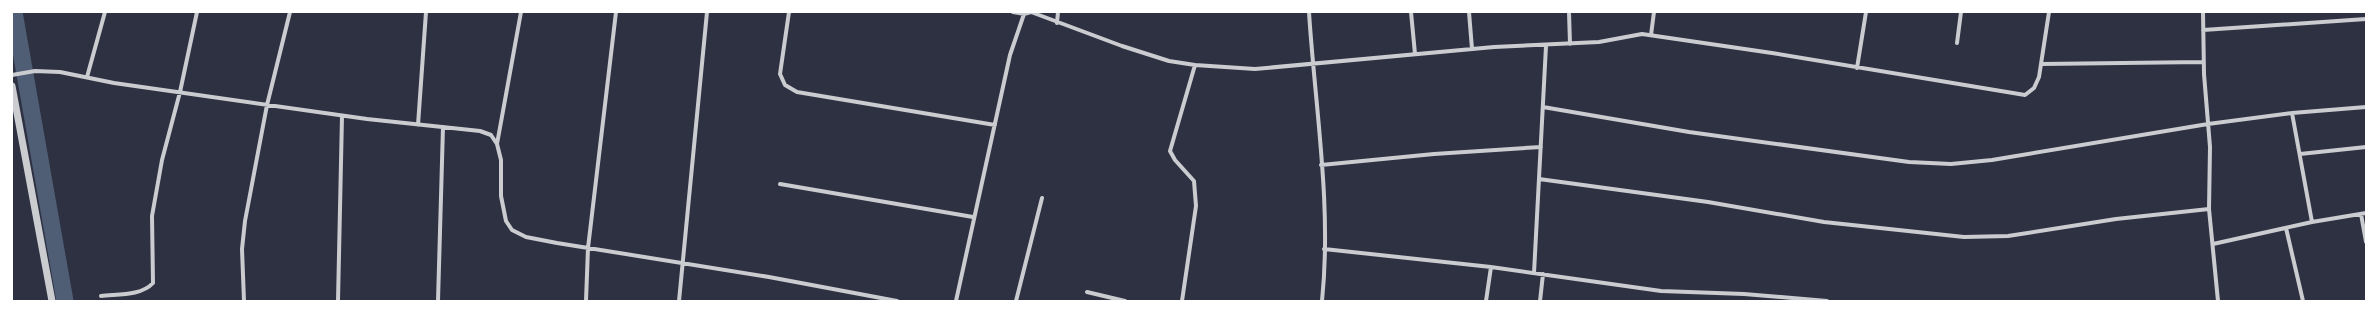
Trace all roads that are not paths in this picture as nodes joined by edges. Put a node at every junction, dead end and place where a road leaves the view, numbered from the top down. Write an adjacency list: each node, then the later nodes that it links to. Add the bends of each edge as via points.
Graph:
1 (105, 12): 37 (street)
2 (197, 12): 39 (street)
3 (290, 12): 40 (street)
4 (426, 12): 46 (street)
5 (521, 12): 49 (street)
6 (616, 12): 65 (street)
7 (708, 12): 67 (street)
8 (789, 12): 47 (street, via 780,74 786,85 798,92)
9 (1013, 12): 21 (street)
10 (1031, 12): 21 (street); 23 (street)
11 (1058, 12): 23 (street)
12 (1309, 12): 32 (street)
13 (1411, 12): 30 (street)
14 (1469, 12): 29 (street)
15 (1569, 12): 27 (street)
16 (1654, 12): 25 (street)
17 (1866, 12): 35 (street)
18 (1962, 12): 26 (street)
19 (2049, 12): 33 (street)
20 (2202, 12): 24 (street)
21 (1024, 14): 47 (street, via 1010,56)
22 (2366, 19): 24 (street)
23 (1057, 23): 34 (street, via 1169,61)
24 (2203, 30): 31 (street)
25 (1651, 35): 27 (street); 35 (street)
26 (1957, 43)
27 (1570, 44): 28 (street)
28 (1546, 46): 29 (street); 41 (street)
29 (1472, 49): 30 (street)
30 (1415, 54): 32 (street)
31 (2203, 62): 33 (street); 45 (street)
32 (1312, 64): 34 (street, via 1255,69); 53 (street)
33 (2041, 64): 35 (street, via 2034,88 2025,95)
34 (1195, 65): 83 (street, via 1170,151 1194,181 1196,206)
35 (1857, 68)
36 (12, 75): 37 (street, via 60,72)
37 (87, 77): 39 (street)
38 (12, 86): 73 (street)
39 (180, 92): 40 (street); 72 (street, via 162,160 152,216 153,283 138,292)
40 (267, 105): 44 (street); 74 (street, via 245,221 242,250)
41 (1543, 107): 45 (street, via 1813,149 1909,162 1950,164 1992,160); 50 (street)
42 (2366, 107): 43 (street)
43 (2292, 113): 45 (street); 52 (street)
44 (342, 116): 46 (street); 75 (street)
45 (2208, 124): 57 (street)
46 (418, 125): 48 (street)
47 (995, 125): 60 (street)
48 (443, 127): 49 (street, via 480,131 491,135); 76 (street)
49 (497, 144): 65 (street, via 501,160 501,196 506,220 512,230 526,237)
50 (1541, 147): 53 (street); 54 (street)
51 (2366, 148): 52 (street)
52 (2300, 154): 61 (street)
53 (1321, 165): 66 (street)
54 (1539, 179): 57 (street, via 1700,200 1824,222 1964,237 2008,236 2116,219); 69 (street)
55 (780, 184): 60 (street)
56 (1042, 198): 81 (street)
57 (2209, 209): 64 (street)
58 (2366, 213): 59 (street)
59 (2361, 214): 61 (street); 63 (street)
60 (973, 217): 80 (street)
61 (2312, 222): 62 (street)
62 (2286, 228): 64 (street); 89 (street)
63 (2366, 242)
64 (2213, 244): 88 (street)
65 (588, 248): 67 (street); 77 (street)
66 (1324, 249): 68 (street); 84 (street)
67 (682, 263): 78 (street); 79 (street)
68 (1491, 267): 69 (street); 85 (street)
69 (1534, 273): 70 (street)
70 (1543, 274): 86 (street); 87 (street, via 1661,291)
71 (1087, 292): 82 (street)
72 (101, 296)
73 (52, 301)
74 (244, 301)
75 (338, 301)
76 (438, 301)
77 (586, 301)
78 (679, 301)
79 (897, 301)
80 (956, 301)
81 (1016, 301)
82 (1125, 301)
83 (1182, 301)
84 (1322, 301)
85 (1486, 301)
86 (1540, 301)
87 (1827, 301)
88 (2218, 301)
89 (2303, 301)

